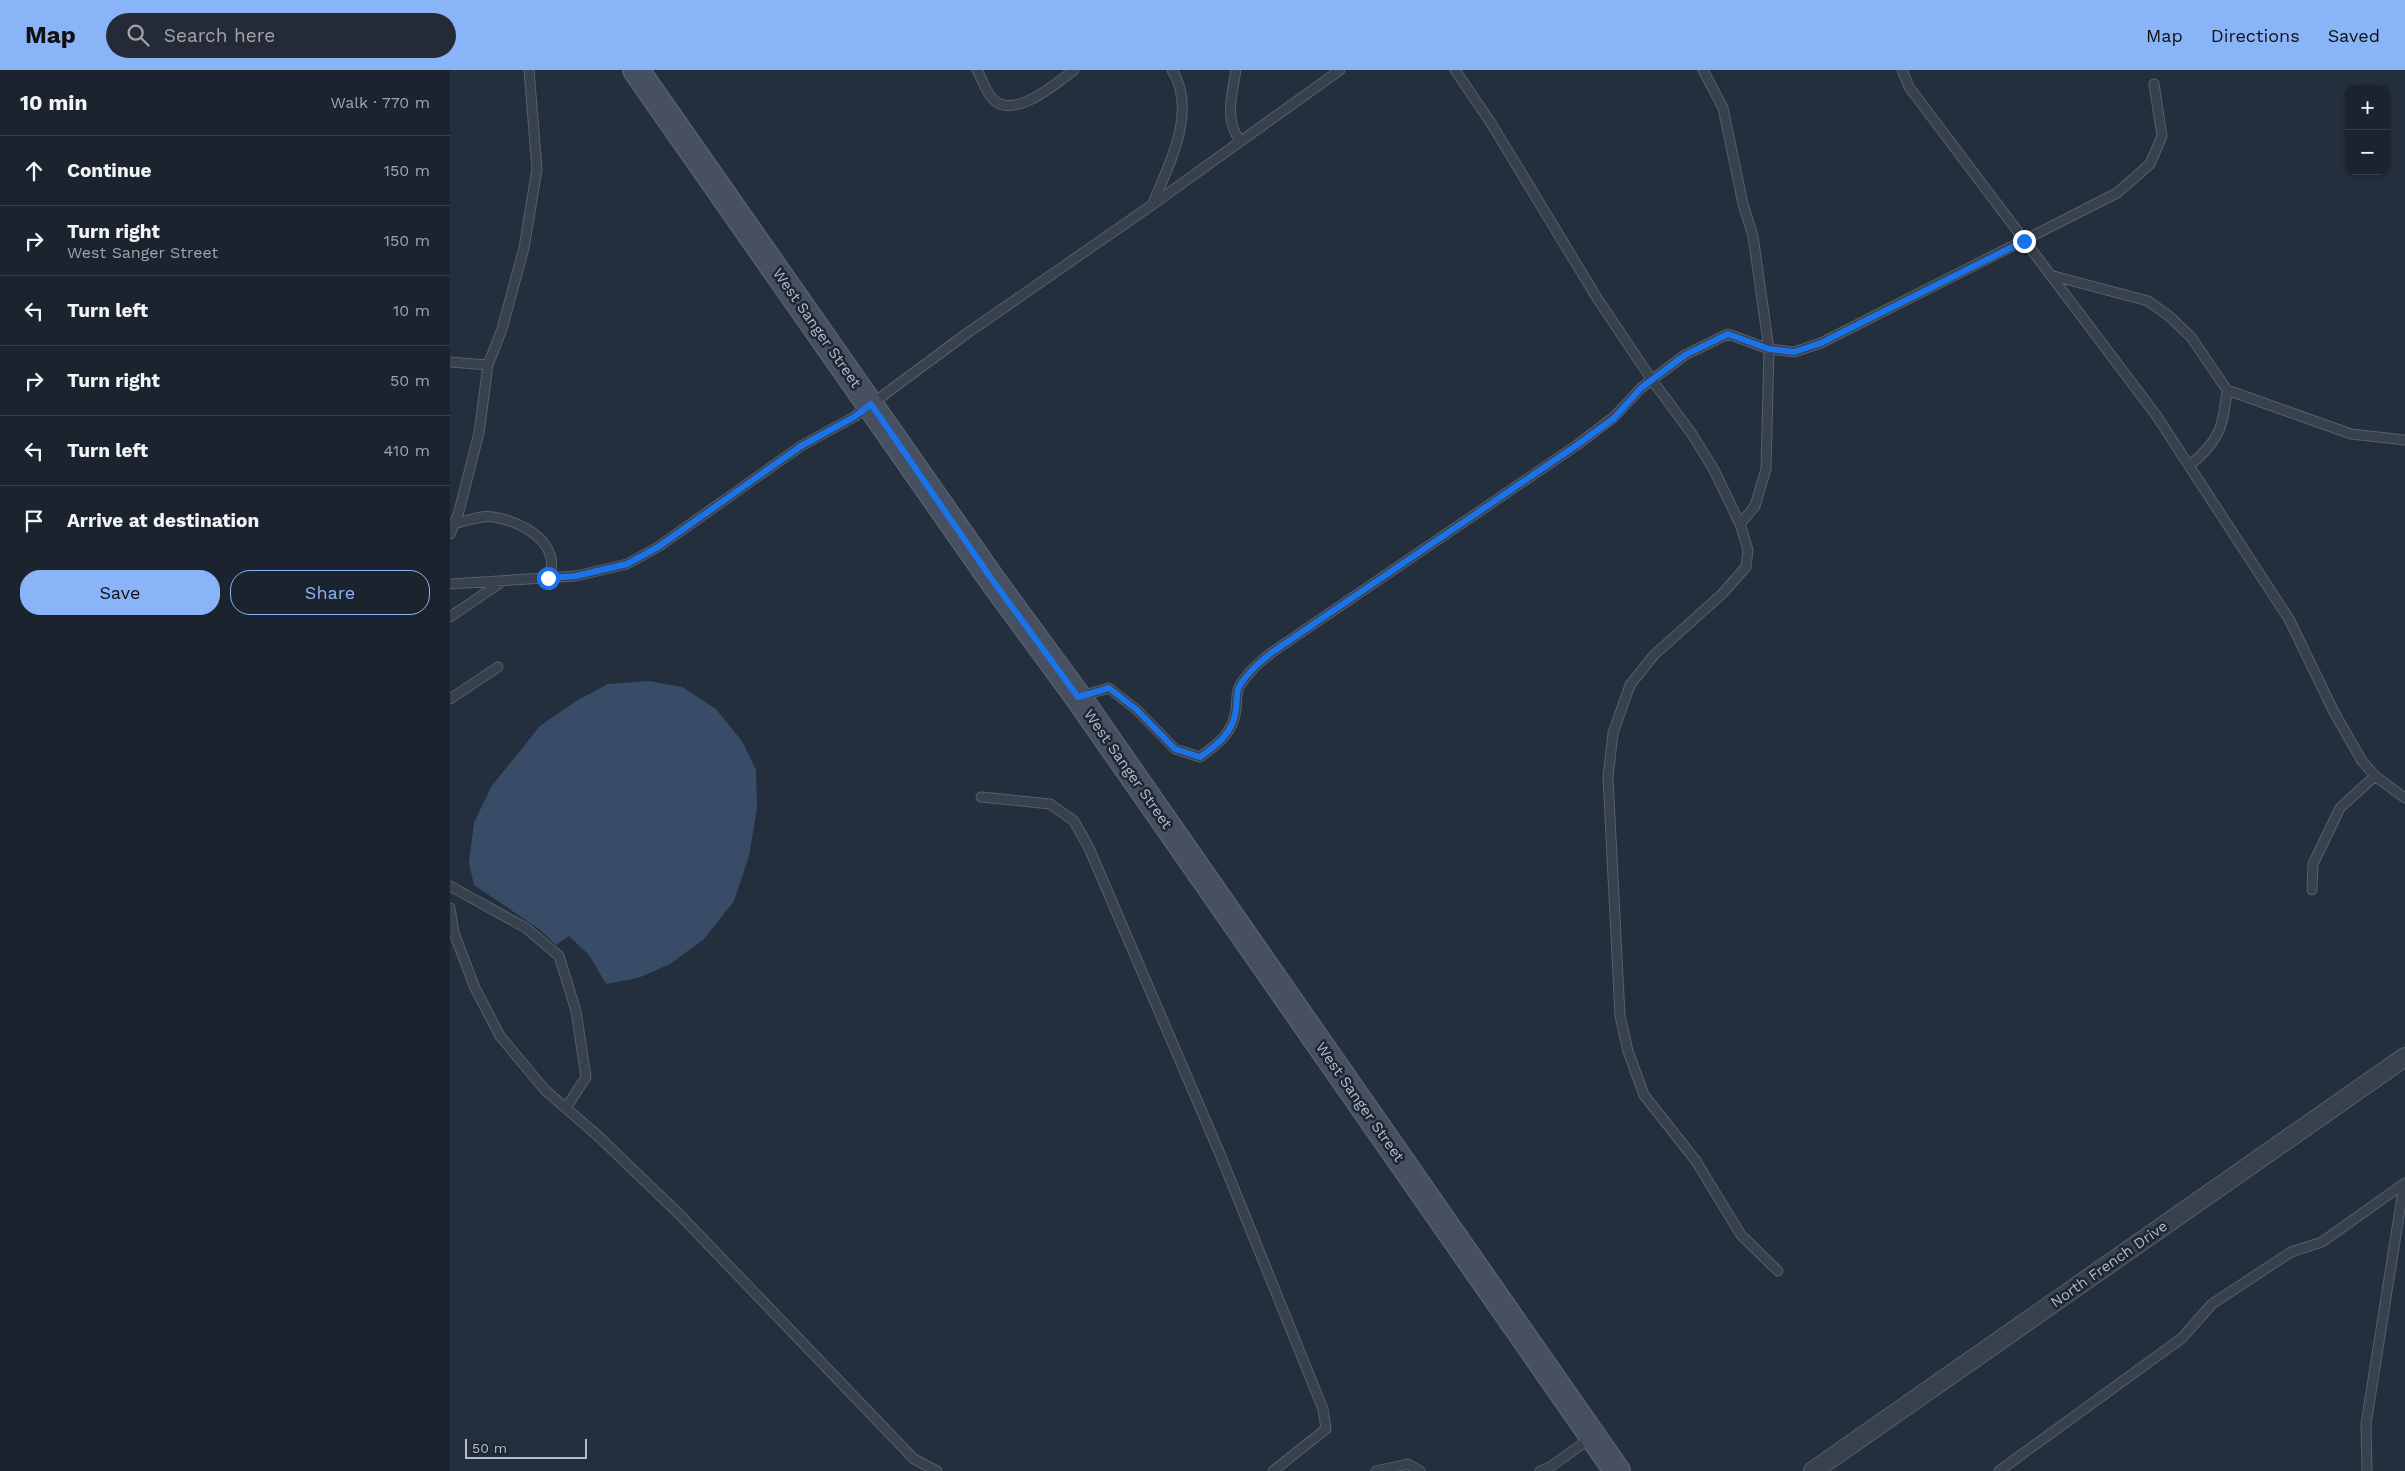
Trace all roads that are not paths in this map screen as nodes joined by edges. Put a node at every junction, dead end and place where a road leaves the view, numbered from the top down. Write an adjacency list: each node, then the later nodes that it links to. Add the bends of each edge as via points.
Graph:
1 (529, 70): 18 (lane, via 537,169 524,248 502,329)
2 (636, 70): 21 (main road, West Sanger Street)
3 (977, 70): 4 (lane, via 992,98 1004,105 1026,102)
4 (1074, 70)
5 (1172, 70): 13 (lane, via 1184,99 1182,120)
6 (1236, 70): 12 (lane, via 1229,111 1232,130)
7 (1340, 70): 12 (lane)
8 (1455, 70): 19 (lane)
9 (1703, 70): 16 (lane, via 1723,108 1743,204 1754,236)
10 (1902, 70): 14 (lane, via 1909,87)
11 (2154, 84): 14 (lane, via 2162,136 2150,164 2117,193)
12 (1240, 141): 13 (lane)
13 (1152, 205): 21 (lane)
14 (2024, 241): 15 (lane); 16 (lane, via 1821,343 1794,352)
15 (2050, 275): 20 (lane, via 2148,301 2191,337); 23 (lane)
16 (1769, 349): 19 (lane, via 1728,334 1685,355); 25 (lane, via 1766,469 1755,506)
17 (450, 362): 18 (lane)
18 (488, 364): 24 (lane, via 479,433)
19 (1652, 380): 25 (lane, via 1705,456); 32 (lane, via 1614,418 1577,445 1271,653 1249,672 1238,689 1230,732 1200,757 1175,749 1137,710 1109,688)
20 (2227, 390): 22 (lane, via 2351,434); 23 (lane, via 2223,424 2205,452)
21 (871, 404): 27 (lane, via 801,446 658,547 619,566 576,576); 32 (main road, West Sanger Street)
22 (2405, 440)
23 (2190, 465): 34 (lane, via 2284,611 2334,712 2362,761)
24 (454, 524): 26 (lane); 27 (lane, via 492,517 529,529 543,542 551,556 554,566)
25 (1740, 524): 44 (lane, via 1748,550 1746,567 1722,594 1654,655 1630,685 1613,733 1608,777 1620,1016 1628,1052 1644,1096 1696,1161 1741,1235)
26 (450, 534)
27 (548, 578): 28 (lane)
28 (503, 581): 29 (lane); 30 (lane)
29 (450, 584)
30 (450, 617)
31 (498, 667): 33 (lane)
32 (1078, 697): 45 (main road, West Sanger Street)
33 (450, 699)
34 (2375, 776): 36 (lane); 38 (lane, via 2340,808 2313,864)
35 (981, 797): 48 (lane, via 1050,804 1074,821 1092,857 1220,1154 1323,1409 1326,1429)
36 (2405, 798)
37 (450, 886): 42 (lane, via 526,928 559,956 576,1012 586,1077)
38 (2312, 890)
39 (450, 908): 40 (lane)
40 (452, 931): 42 (lane, via 475,988 500,1036 545,1090)
41 (2405, 1057): 53 (street, North French Drive)
42 (566, 1108): 46 (lane, via 679,1214)
43 (2404, 1184): 54 (lane, via 2322,1242 2291,1252 2212,1304 2182,1338); 55 (lane, via 2366,1424)
44 (1778, 1270)
45 (1593, 1437): 51 (lane, via 1550,1468); 52 (main road, West Sanger Street)
46 (923, 1468): 47 (lane)
47 (937, 1471)
48 (1273, 1471)
49 (1376, 1471): 50 (lane, via 1408,1464)
50 (1420, 1471)
51 (1540, 1471)
52 (1617, 1471)
53 (1813, 1471)
54 (1999, 1471)
55 (2367, 1471)

